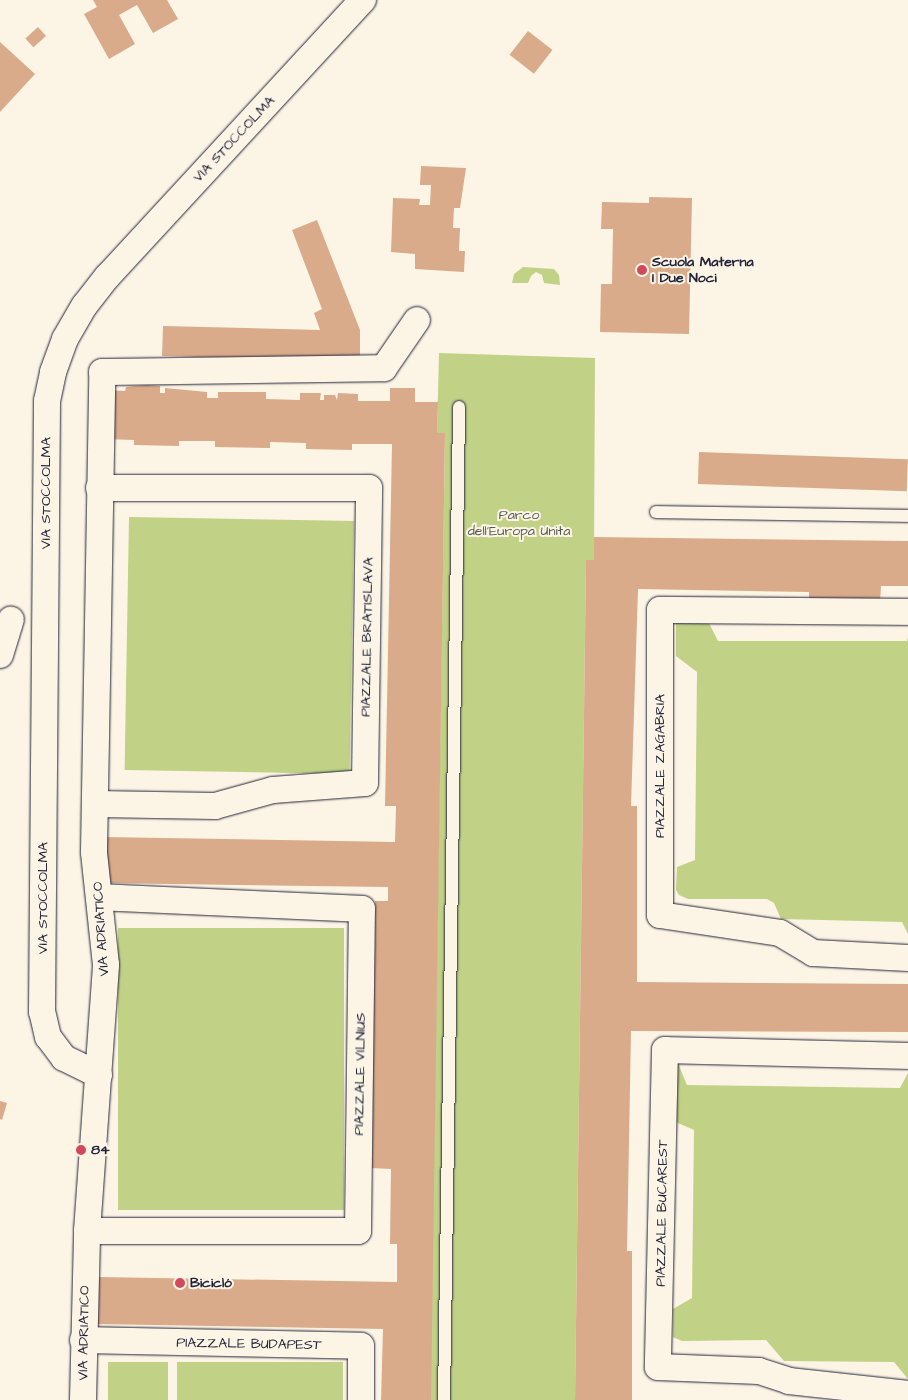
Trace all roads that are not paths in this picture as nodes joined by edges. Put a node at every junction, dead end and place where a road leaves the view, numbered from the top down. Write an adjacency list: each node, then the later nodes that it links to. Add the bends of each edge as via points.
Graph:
1 (363, 0): 14 (street, VIA STOCCOLMA, via 108,276 85,305 65,339 52,372 47,400 42,1012 48,1038 64,1058)
2 (416, 320): 4 (street, VIA ADRIATICO, via 384,368 102,372)
3 (459, 407): 20 (lane)
4 (99, 488): 10 (street, VIA ADRIATICO); 10 (street, PIAZZALE BRATISLAVA, via 369,488 365,783 273,790 215,806)
5 (656, 512): 6 (lane)
6 (908, 516)
7 (908, 612): 12 (street, PIAZZALE ZAGABRIA, via 660,610 660,915 780,933 813,953)
8 (11, 620): 9 (street)
9 (0, 655)
10 (96, 804): 11 (street, VIA ADRIATICO, via 94,852)
11 (99, 897): 14 (street, VIA ADRIATICO, via 106,965); 15 (street, PIAZZALE VILNIUS, via 362,909 358,1232)
12 (908, 958)
13 (908, 1056): 17 (street, PIAZZALE BUCAREST, via 666,1050 658,1367 759,1372 790,1381)
14 (98, 1075): 15 (street, VIA ADRIATICO)
15 (87, 1231): 16 (street, VIA ADRIATICO)
16 (82, 1340): 18 (street, VIA ADRIATICO); 19 (street, PIAZZALE BUDAPEST, via 361,1346)
17 (908, 1394)
18 (83, 1400)
19 (361, 1400)
20 (444, 1400)

